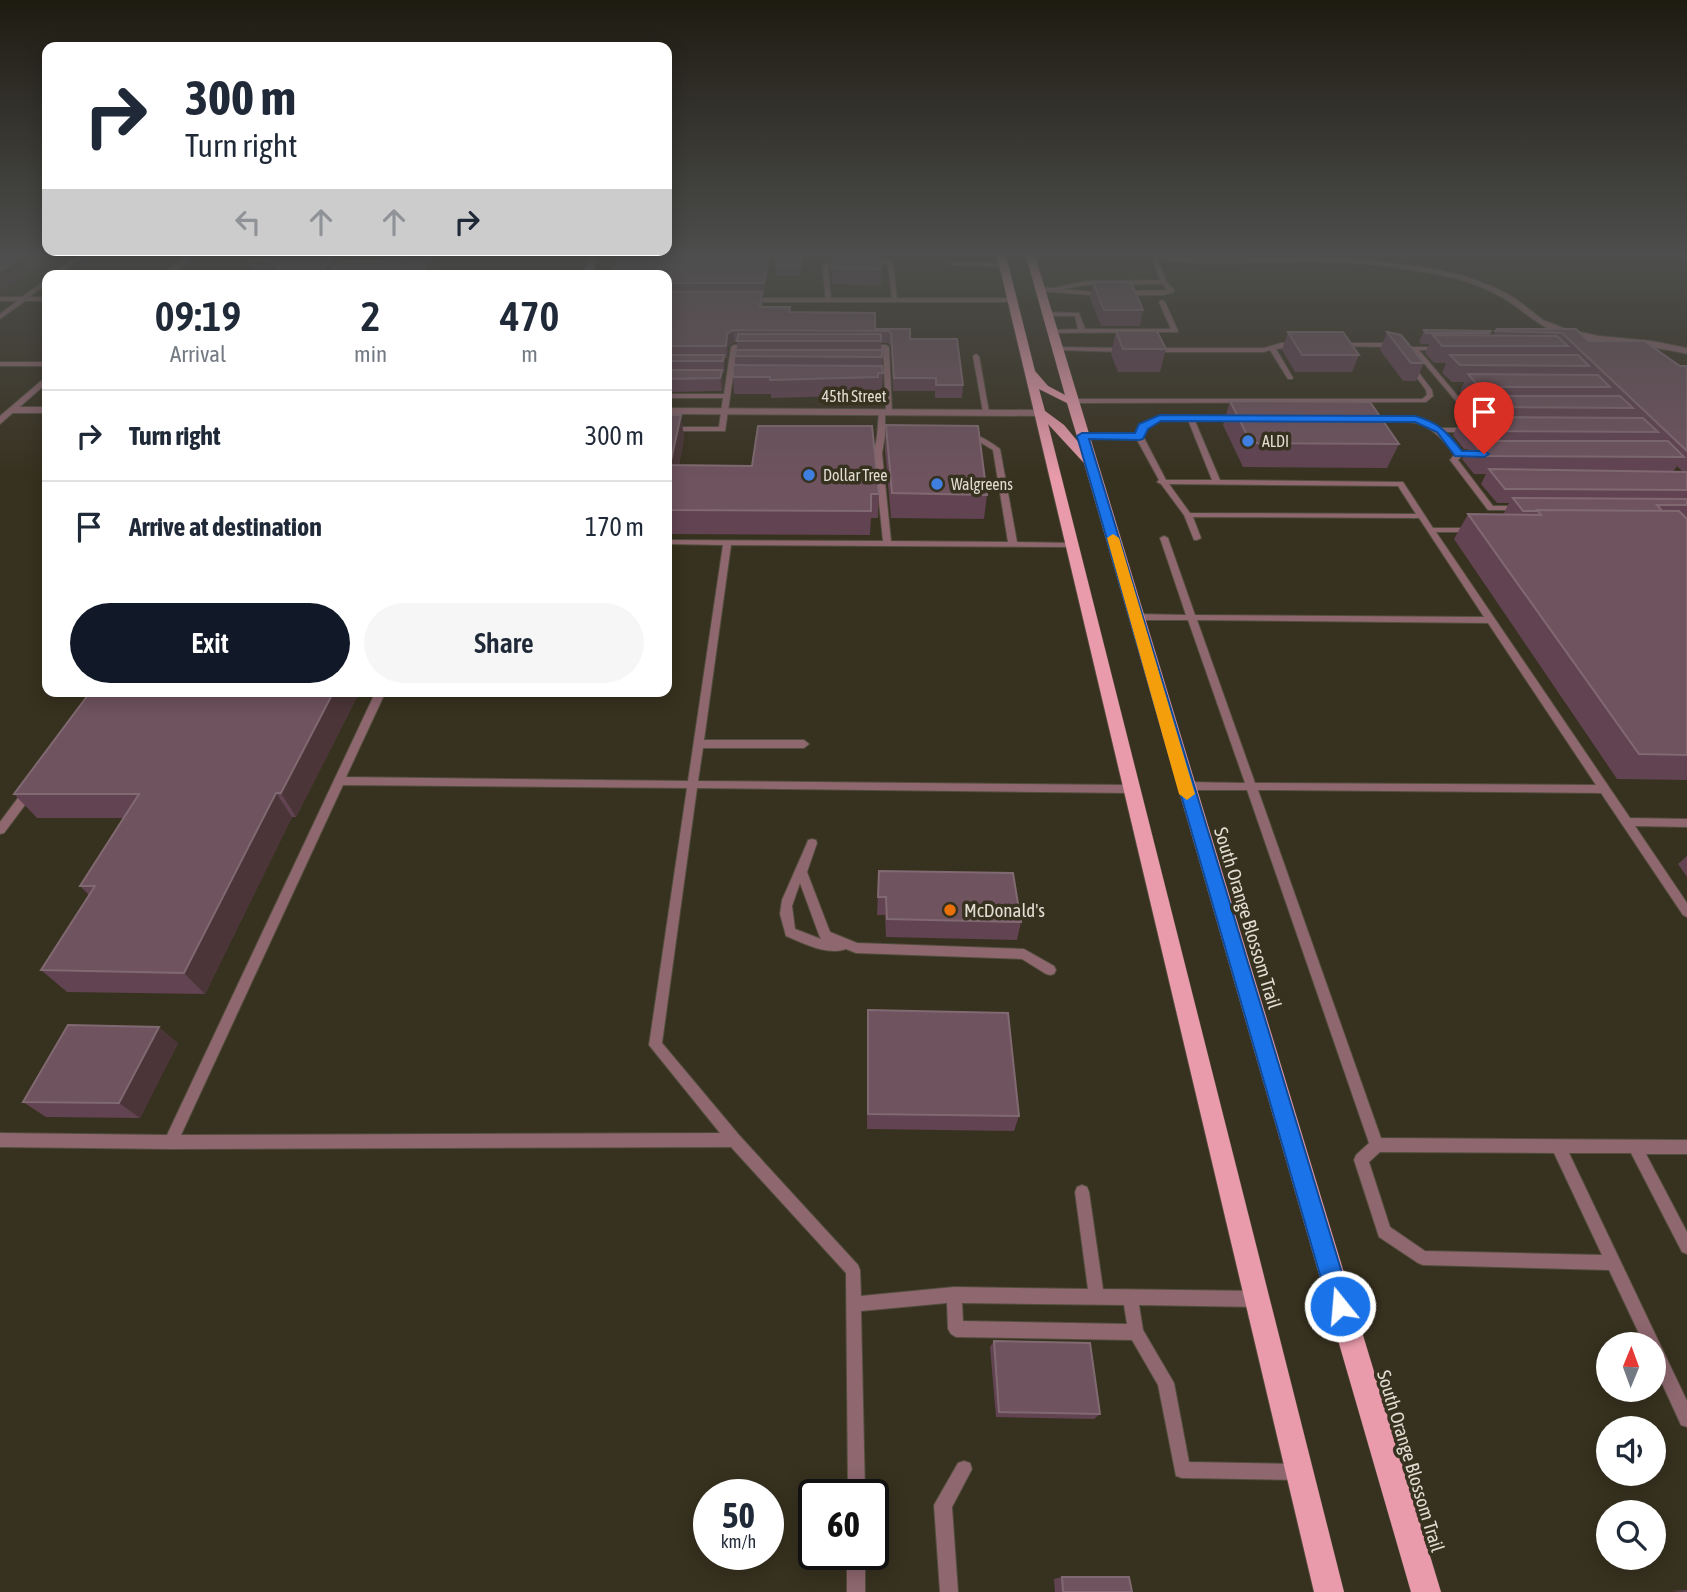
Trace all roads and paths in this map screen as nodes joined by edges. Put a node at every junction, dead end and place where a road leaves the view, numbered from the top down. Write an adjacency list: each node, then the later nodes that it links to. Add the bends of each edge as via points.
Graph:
1 (1020, 330): 26 (main road)
2 (1175, 330): 5 (lane)
3 (1563, 330): 15 (street)
4 (1051, 331): 5 (lane); 12 (main road, South Orange Blossom Trail)
5 (1082, 331)
6 (1307, 345): 10 (lane)
7 (1332, 345): 38 (lane, via 1397,349 1430,396 1424,401 1333,405)
8 (762, 347): 18 (lane, via 734,347)
9 (858, 347): 21 (lane, via 886,347)
10 (1272, 348): 14 (lane); 28 (lane)
11 (1441, 348): 24 (lane, via 1414,348)
12 (1057, 349): 13 (lane); 38 (main road, South Orange Blossom Trail)
13 (1128, 350)
14 (1142, 350)
15 (1687, 351)
16 (976, 356): 46 (lane)
17 (719, 362): 18 (lane)
18 (732, 362): 19 (lane); 29 (lane)
19 (745, 362)
20 (874, 363): 21 (lane)
21 (887, 363): 32 (lane)
22 (0, 364): 23 (lane)
23 (42, 364)
24 (1431, 368): 25 (lane); 34 (lane)
25 (1444, 368)
26 (1030, 371): 38 (main road, via 1041,387); 47 (main road)
27 (717, 378): 29 (lane)
28 (1290, 378)
29 (730, 379): 30 (lane); 37 (lane)
30 (743, 379)
31 (874, 379): 32 (lane)
32 (888, 379): 45 (lane)
33 (42, 384): 41 (street)
34 (1447, 387): 35 (lane); 39 (lane)
35 (1460, 387)
36 (672, 396): 37 (lane)
37 (727, 396): 44 (lane)
38 (1072, 401): 57 (main road, South Orange Blossom Trail)
39 (1465, 409): 40 (lane); 53 (lane, via 1483,430)
40 (1479, 409)
41 (13, 410): 42 (street); 51 (street)
42 (42, 410)
43 (672, 411): 44 (street, 45th Street)
44 (725, 411): 45 (street, 45th Street); 52 (lane, via 722,429)
45 (885, 412): 46 (street, 45th Street); 54 (lane)
46 (986, 412): 47 (street, 45th Street)
47 (1040, 412): 61 (main road, via 1060,427); 77 (main road)
48 (1190, 418): 49 (lane); 58 (lane, via 1160,418 1143,427); 65 (lane)
49 (1243, 419)
50 (1362, 419): 53 (lane, via 1415,419)
51 (0, 421)
52 (672, 429)
53 (1441, 430): 59 (lane)
54 (881, 436): 55 (lane); 75 (lane, via 878,453)
55 (895, 436)
56 (961, 436): 76 (lane, via 974,436 996,449)
57 (1082, 436): 58 (lane); 61 (main road, South Orange Blossom Trail)
58 (1139, 436): 64 (lane)
59 (1459, 454): 60 (lane); 62 (lane, via 1454,460)
60 (1472, 454)
61 (1092, 469): 78 (main road, South Orange Blossom Trail)
62 (1469, 479): 63 (lane); 66 (lane, via 1491,508)
63 (1482, 479)
64 (1161, 482): 65 (lane); 67 (lane)
65 (1217, 483): 68 (lane, via 1400,484)
66 (1530, 508)
67 (1188, 515): 68 (lane); 72 (lane)
68 (1421, 516): 69 (lane)
69 (1430, 530): 70 (lane); 80 (lane)
70 (1484, 530)
71 (1164, 538): 79 (lane)
72 (1197, 538)
73 (672, 542): 74 (lane)
74 (727, 542): 75 (lane); 82 (lane)
75 (887, 544): 76 (lane)
76 (1013, 545): 77 (lane)
77 (1072, 545): 89 (main road)
78 (1136, 617): 79 (lane); 87 (main road, South Orange Blossom Trail)
79 (1192, 617): 80 (lane); 88 (lane)
80 (1491, 620): 90 (lane)
81 (378, 697): 85 (lane)
82 (698, 744): 83 (lane); 86 (lane)
83 (804, 744)
84 (40, 777): 93 (lane)
85 (339, 781): 86 (lane); 101 (lane)
86 (692, 784): 89 (lane); 100 (lane, via 655,1045)
87 (1185, 786): 88 (lane); 125 (main road, South Orange Blossom Trail)
88 (1251, 786): 90 (lane); 102 (lane)
89 (1131, 789): 112 (main road)
90 (1604, 789): 91 (lane)
91 (1626, 822): 92 (lane); 96 (lane)
92 (1687, 822)
93 (0, 830)
94 (812, 843): 95 (lane)
95 (801, 870): 97 (lane, via 825,935); 97 (lane, via 786,897 790,932 816,943)
96 (1687, 912)
97 (856, 948): 98 (lane, via 1024,954)
98 (1050, 970)
99 (0, 1140): 101 (lane)
100 (734, 1140): 101 (lane); 113 (lane, via 853,1270)
101 (171, 1142)
102 (1377, 1145): 103 (lane); 108 (lane, via 1361,1160 1384,1232 1423,1258)
103 (1558, 1146): 104 (lane); 108 (lane)
104 (1635, 1147): 105 (lane); 107 (lane)
105 (1687, 1147)
106 (1082, 1192): 110 (lane)
107 (1687, 1247)
108 (1613, 1263): 115 (lane)
109 (954, 1295): 110 (lane); 113 (lane); 114 (lane, via 956,1329)
110 (1097, 1297): 111 (lane)
111 (1130, 1298): 112 (lane); 114 (lane)
112 (1257, 1299): 119 (main road)
113 (854, 1304): 120 (lane)
114 (1136, 1332): 119 (lane, via 1166,1383 1182,1470)
115 (1646, 1332)
116 (1666, 1374): 117 (lane)
117 (1687, 1419)
118 (964, 1469): 123 (lane, via 943,1505)
119 (1299, 1472): 124 (main road)
120 (856, 1479)
121 (856, 1570): 122 (lane)
122 (856, 1592)
123 (949, 1592)
124 (1329, 1592)
125 (1426, 1592)

